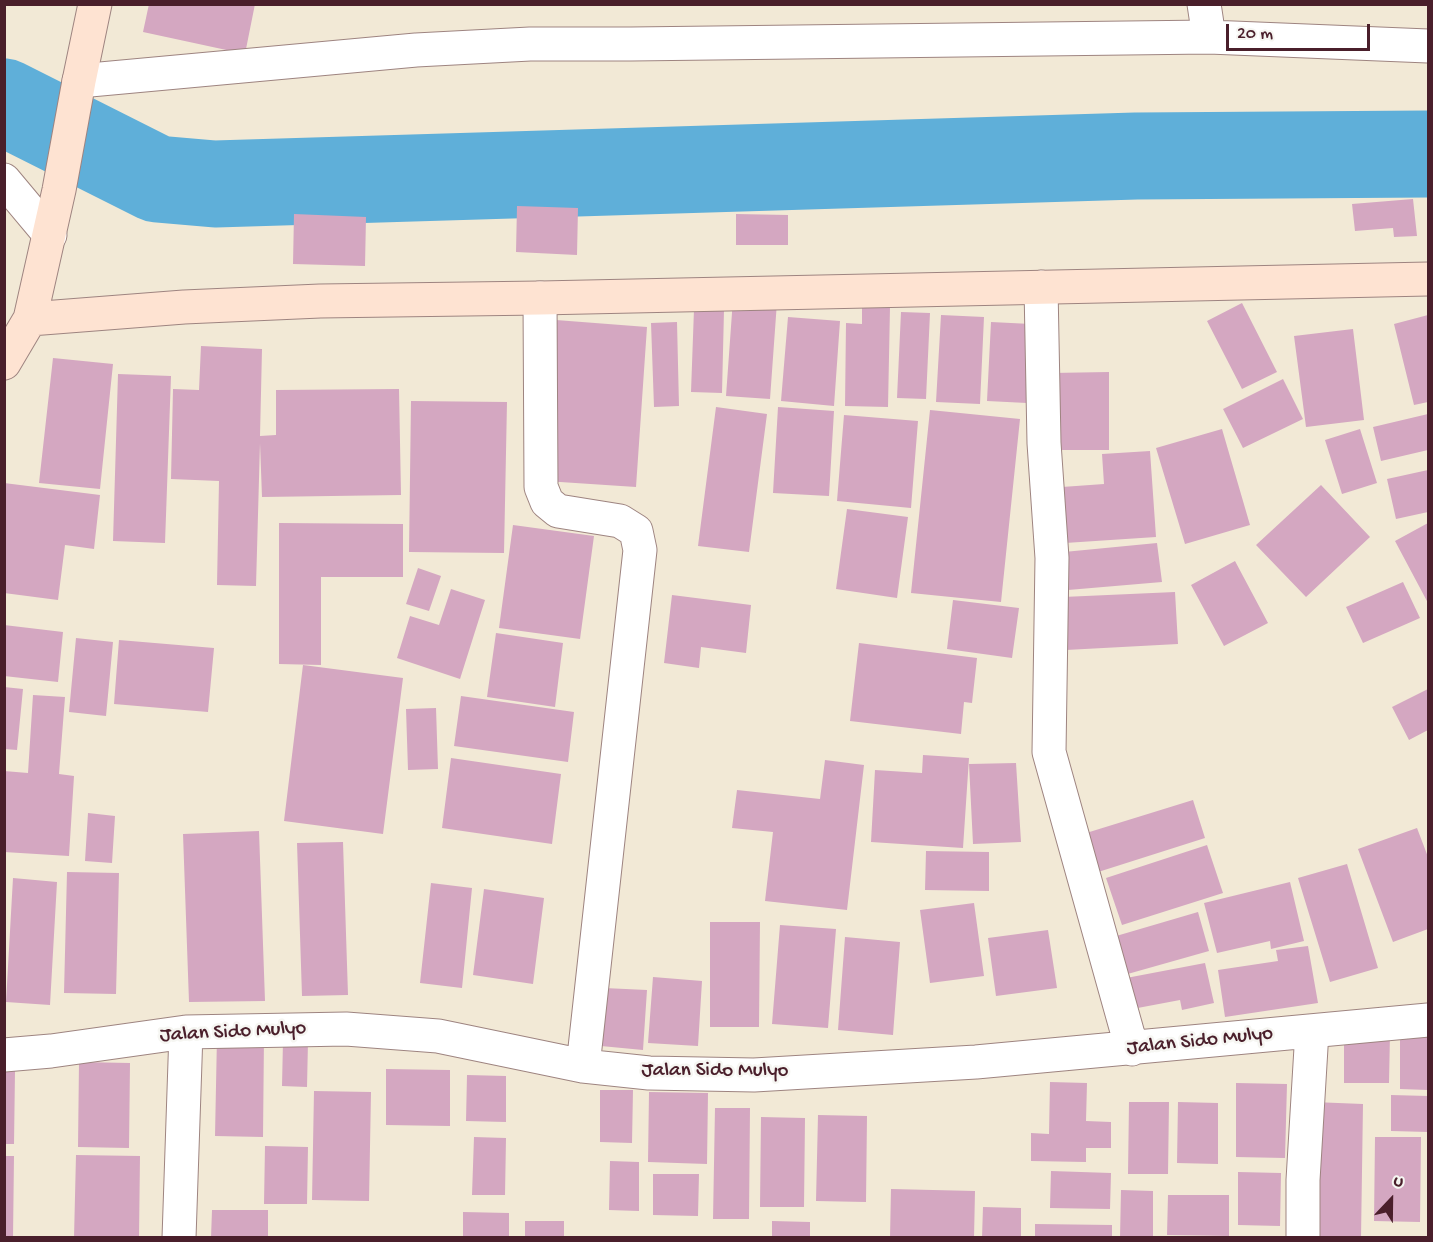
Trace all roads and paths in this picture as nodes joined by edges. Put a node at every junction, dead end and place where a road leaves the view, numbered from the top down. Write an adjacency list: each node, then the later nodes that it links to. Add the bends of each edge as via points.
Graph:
1 (94, 4): 5 (street)
2 (1204, 4): 3 (street)
3 (1209, 37): 4 (street); 5 (street, via 530,44 416,50)
4 (1428, 46)
5 (77, 92): 7 (street)
6 (4, 180): 7 (street)
7 (50, 235): 11 (street)
8 (1428, 279): 9 (street)
9 (1041, 287): 10 (street); 16 (street, via 1044,444 1052,558 1049,752)
10 (540, 298): 11 (street, via 184,307); 18 (street, via 541,488 547,502 558,511 620,521 636,531 640,550)
11 (17, 325): 12 (street)
12 (4, 363)
13 (1428, 1020): 14 (street, Jalan Sido Mulyo)
14 (1312, 1030): 16 (street, Jalan Sido Mulyo); 20 (street)
15 (186, 1032): 17 (street, Jalan Sido Mulyo); 18 (street, Jalan Sido Mulyo, via 346,1029 438,1036); 19 (street)
16 (1132, 1049): 18 (street, Jalan Sido Mulyo, via 754,1075 649,1073)
17 (4, 1055)
18 (583, 1066)
19 (179, 1238)
20 (1302, 1238)

